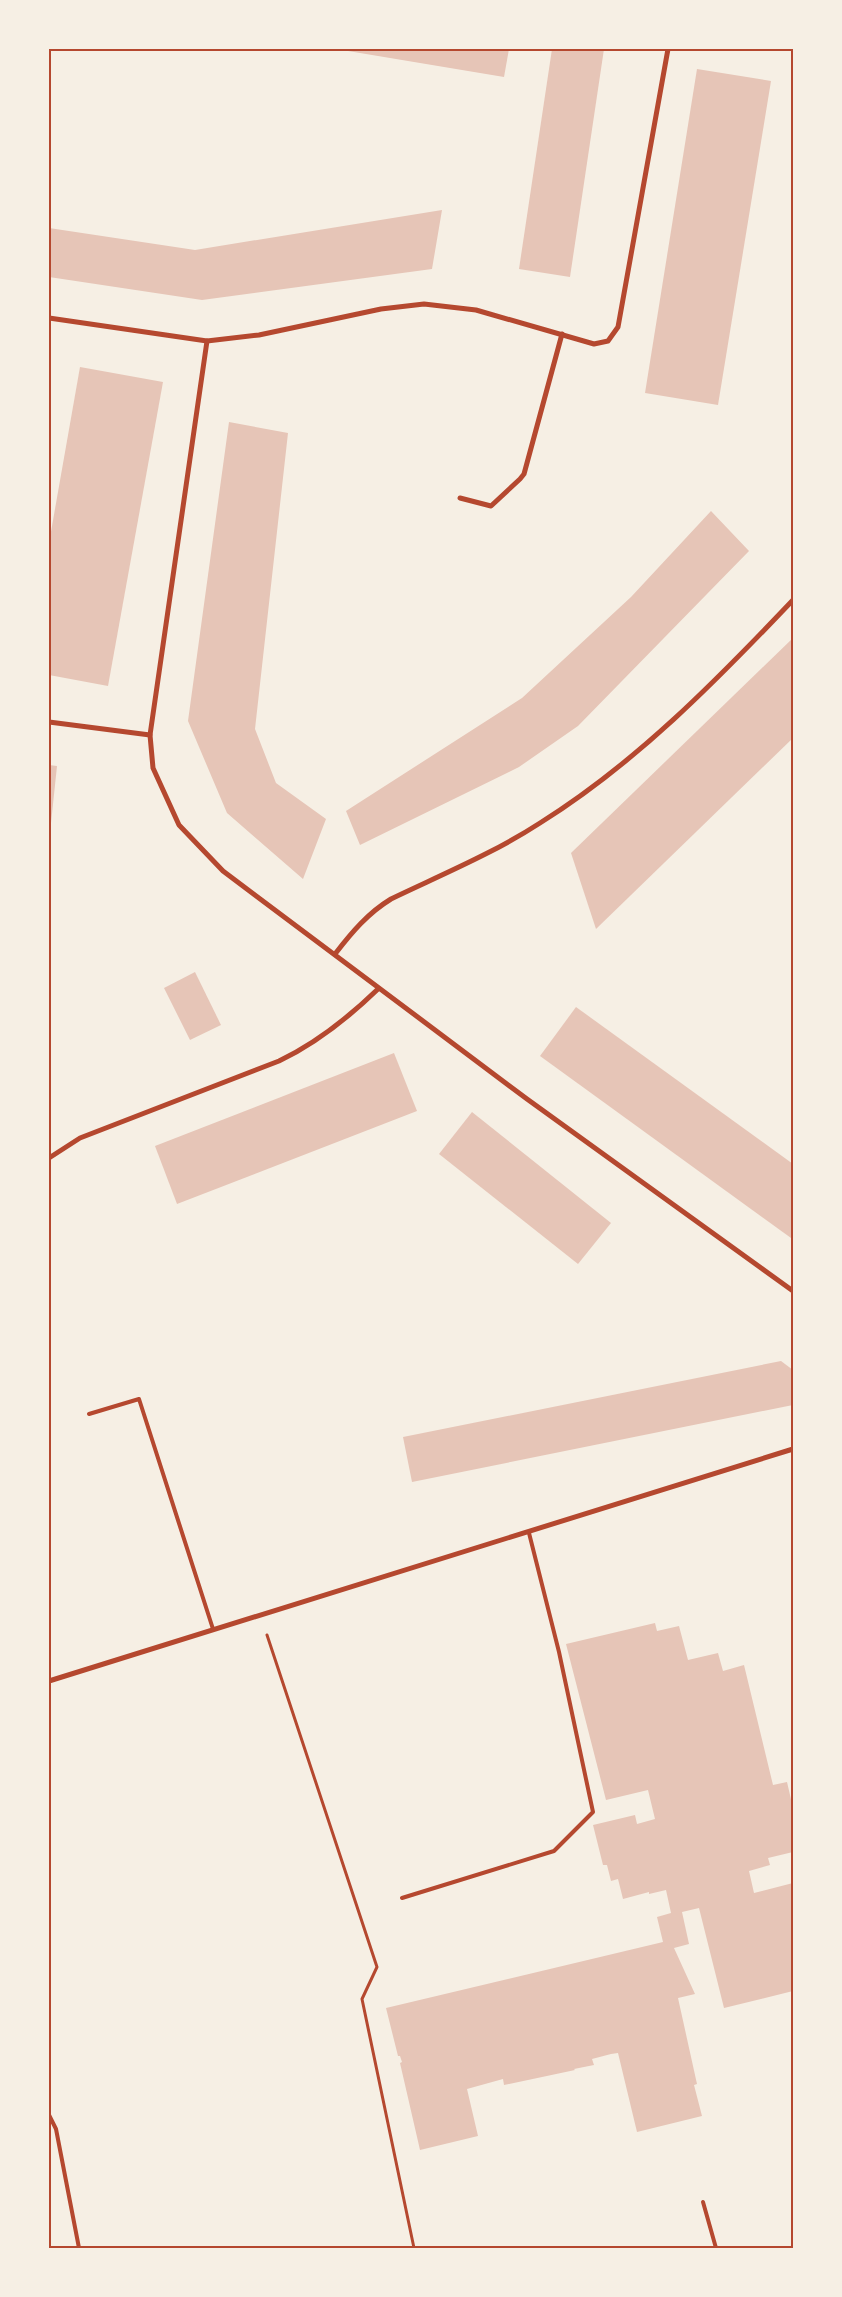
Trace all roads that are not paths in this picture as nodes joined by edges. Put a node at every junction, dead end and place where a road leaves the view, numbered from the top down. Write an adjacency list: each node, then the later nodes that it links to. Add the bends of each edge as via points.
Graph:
1 (668, 49): 3 (street, via 618,327 608,341 594,344)
2 (49, 318): 4 (street)
3 (562, 334): 4 (street, via 476,310 424,304 381,309 259,335); 5 (street, via 524,474 491,506)
4 (207, 341): 8 (street)
5 (460, 498)
6 (793, 600): 9 (street, via 720,677 579,797 539,824 373,910)
7 (49, 722): 8 (street)
8 (150, 735): 9 (street, via 153,768 179,825 223,871)
9 (335, 954): 10 (street)
10 (378, 989): 11 (street, via 308,1047 80,1138); 13 (street)
11 (49, 1158)
12 (793, 1283): 13 (street)
13 (791, 1289)
14 (89, 1414): 17 (lane, via 139,1399)
15 (793, 1449): 16 (street)
16 (529, 1533): 17 (street); 19 (lane, via 557,1642 592,1812 554,1851)
17 (213, 1629): 18 (street)
18 (49, 1681)
19 (402, 1898)
20 (49, 2115): 22 (lane, via 56,2129)
21 (703, 2202): 23 (lane)
22 (79, 2248)
23 (716, 2248)

